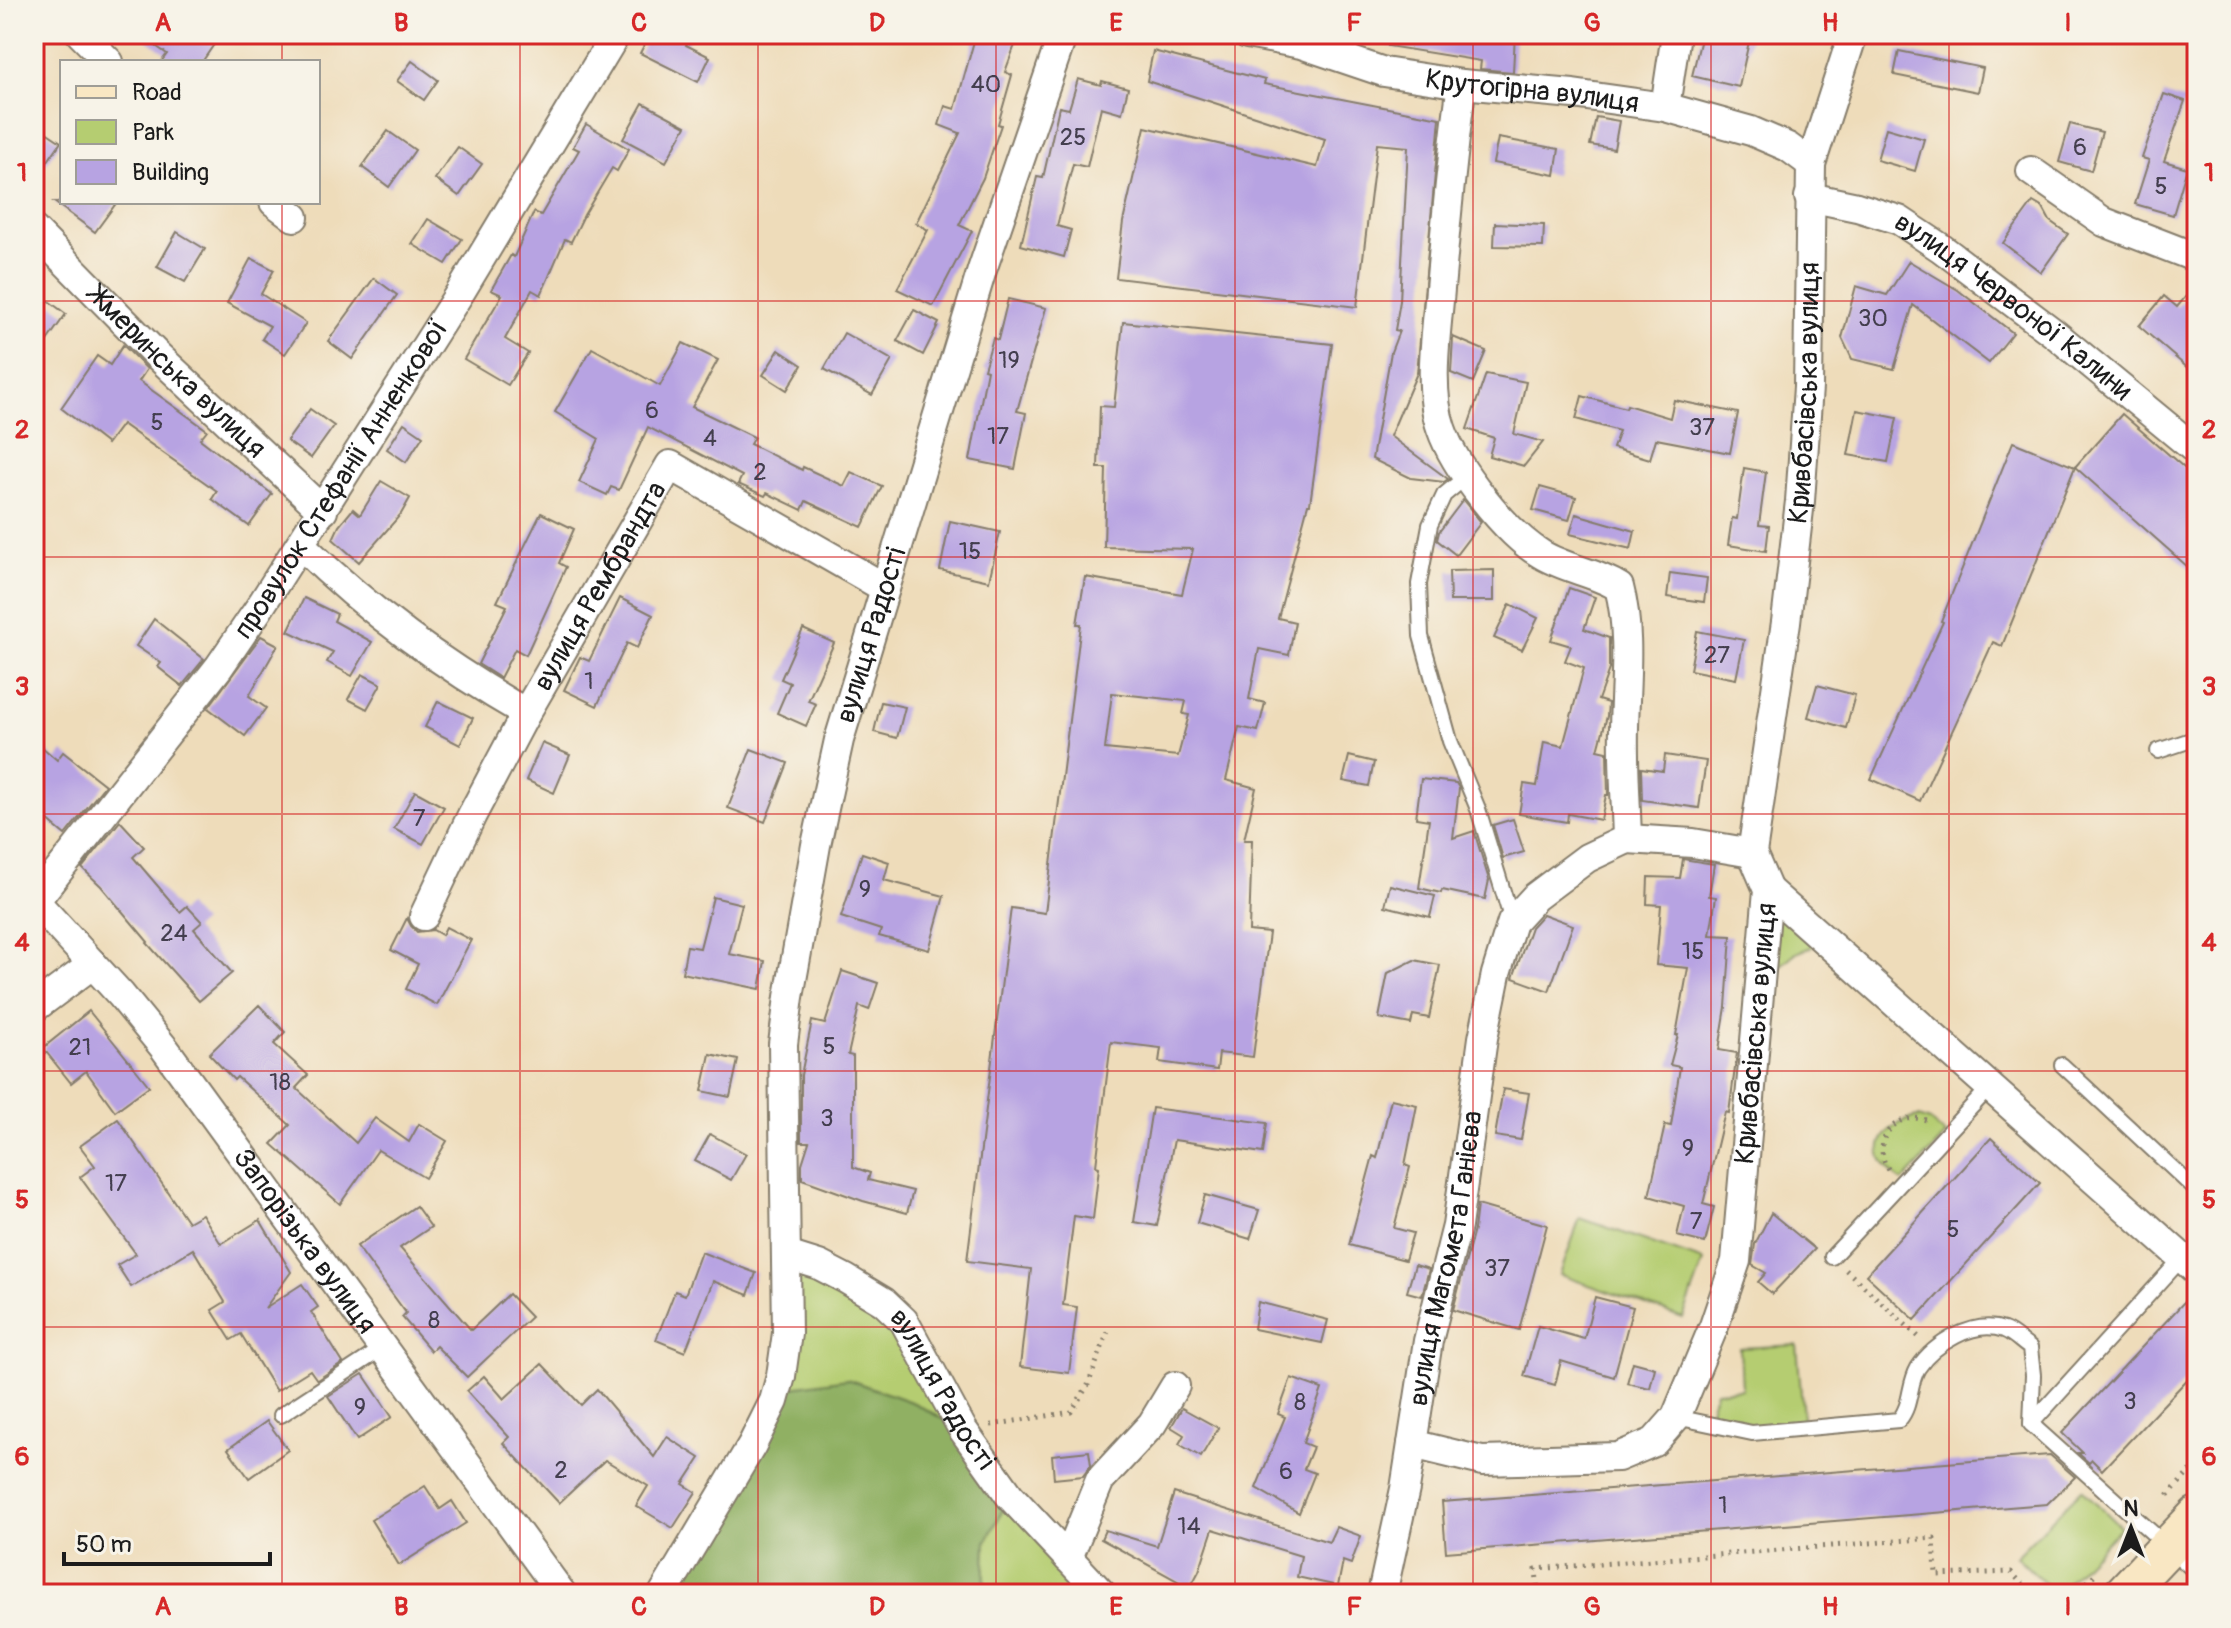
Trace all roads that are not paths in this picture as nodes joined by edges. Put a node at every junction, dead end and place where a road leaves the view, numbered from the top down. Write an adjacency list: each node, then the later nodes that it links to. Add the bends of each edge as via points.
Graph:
1 (81, 34): 7 (street)
2 (616, 34): 17 (street, провулок Стефанії Анненкової)
3 (1063, 34): 19 (street, вулиця Радості, via 982,270)
4 (1247, 34): 8 (street, Крутогірна вулиця, via 1301,44 1384,72)
5 (1676, 34): 9 (street)
6 (1853, 34): 10 (street, Кривбасівська вулиця)
7 (107, 60)
8 (1462, 84): 9 (street, Крутогірна вулиця); 16 (street, via 1433,371 1439,425)
9 (1665, 107): 10 (street, Крутогірна вулиця, via 1751,131)
10 (1811, 164): 12 (street, Кривбасівська вулиця)
11 (2031, 171): 14 (street, via 2104,222)
12 (1809, 197): 15 (street, вулиця Червоної Калини, via 1899,220 2055,334); 24 (street, Кривбасівська вулиця, via 1808,387 1800,501)
13 (34, 230): 17 (street, Жмеринська вулиця)
14 (2197, 258)
15 (2197, 451)
16 (1467, 476): 23 (street, via 1507,525 1542,555 1619,587 1625,606); 28 (lane, via 1444,495 1430,525 1419,584 1421,636 1450,741 1478,809)
17 (323, 511): 18 (street, провулок Стефанії Анненкової)
18 (301, 545): 20 (street, вулиця Рембрандта, via 411,640); 26 (street, провулок Стефанії Анненкової, via 219,667)
19 (885, 588): 20 (street, вулиця Рембрандта, via 670,465); 34 (street, вулиця Радості, via 839,740 789,997 783,1044)
20 (526, 713): 27 (street, вулиця Рембрандта)
21 (2197, 738): 22 (lane)
22 (2158, 751)
23 (1627, 839): 24 (street); 28 (street, вулиця Магомета Ганієва, via 1587,858 1535,897)
24 (1752, 853): 25 (street, Кривбасівська вулиця)
25 (1768, 890): 32 (street); 40 (street, Кривбасівська вулиця, via 1736,1261)
26 (35, 900): 29 (street, Запорізька вулиця)
27 (424, 916)
28 (1512, 922): 42 (street, вулиця Магомета Ганієва, via 1483,1038 1457,1226 1430,1331)
29 (93, 964): 30 (street); 37 (street, Запорізька вулиця, via 165,1049)
30 (34, 1008)
31 (2062, 1065): 33 (lane)
32 (1990, 1087): 35 (lane); 36 (street)
33 (2197, 1191)
34 (787, 1255): 45 (street, вулиця Радості, via 846,1279 904,1321 963,1430 1010,1496); 48 (street, вулиця Радості, via 787,1333 774,1401)
35 (1832, 1257)
36 (2190, 1264): 41 (lane)
37 (383, 1348): 39 (lane); 47 (street, Запорізька вулиця)
38 (1175, 1386): 45 (street, via 1152,1424 1100,1480)
39 (281, 1415)
40 (1676, 1417): 41 (lane, via 1752,1433 1899,1420 1907,1411 1917,1370 1933,1350 1964,1333 1987,1328 2005,1330 2030,1348); 42 (street, Кривбасівська вулиця, via 1654,1442 1618,1457 1482,1461)
41 (2031, 1424): 44 (lane)
42 (1412, 1444): 50 (street, вулиця Магомета Ганієва)
43 (2197, 1516): 44 (main road)
44 (2167, 1548): 46 (lane); 51 (main road)
45 (1068, 1558): 49 (street)
46 (2197, 1573)
47 (562, 1594)
48 (663, 1594)
49 (1102, 1594)
50 (1382, 1594)
51 (2123, 1594)

